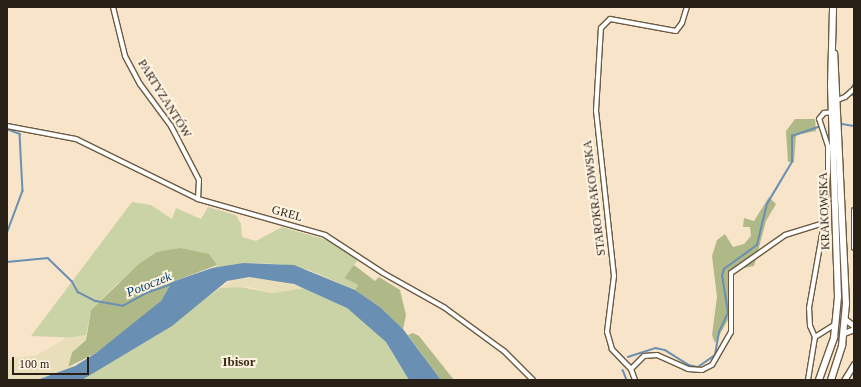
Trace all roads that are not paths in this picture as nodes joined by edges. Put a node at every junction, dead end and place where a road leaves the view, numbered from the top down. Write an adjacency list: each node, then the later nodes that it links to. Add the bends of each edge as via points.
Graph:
1 (113, 7): 8 (street, PARTYZANTÓW, via 126,56 140,84 171,126 199,180)
2 (687, 7): 21 (street, STAROKRAKOWSKA, via 682,23 672,31 610,19 601,28 595,94 600,165 614,276 607,332 612,349)
3 (833, 7): 5 (main road, KRAKOWSKA)
4 (854, 89): 5 (street)
5 (834, 101): 6 (main road, KRAKOWSKA)
6 (834, 112): 10 (street, via 824,113 819,119 828,146); 13 (main road, KRAKOWSKA); 14 (main road, KRAKOWSKA, via 838,268)
7 (7, 126): 8 (street, GREL, via 56,134 86,143)
8 (198, 199): 22 (street, GREL, via 310,230 337,242 383,273 445,308 504,351)
9 (854, 210): 11 (street)
10 (824, 223): 18 (street, via 809,308 810,326); 21 (street, via 785,235 731,273 731,332 712,365 702,370 688,369 657,354 644,356)
11 (854, 231): 12 (street)
12 (854, 248)
13 (846, 320): 15 (street); 17 (main road, KRAKOWSKA)
14 (836, 324): 16 (street); 19 (main road, KRAKOWSKA)
15 (854, 327): 17 (street)
16 (826, 332): 18 (street); 19 (street)
17 (844, 334): 26 (main road, KRAKOWSKA)
18 (815, 337): 24 (street)
19 (834, 338): 25 (main road, KRAKOWSKA)
20 (854, 364): 27 (street)
21 (631, 369): 23 (street, STAROKRAKOWSKA)
22 (533, 380)
23 (635, 380)
24 (808, 380)
25 (820, 380)
26 (831, 380)
27 (844, 380)

